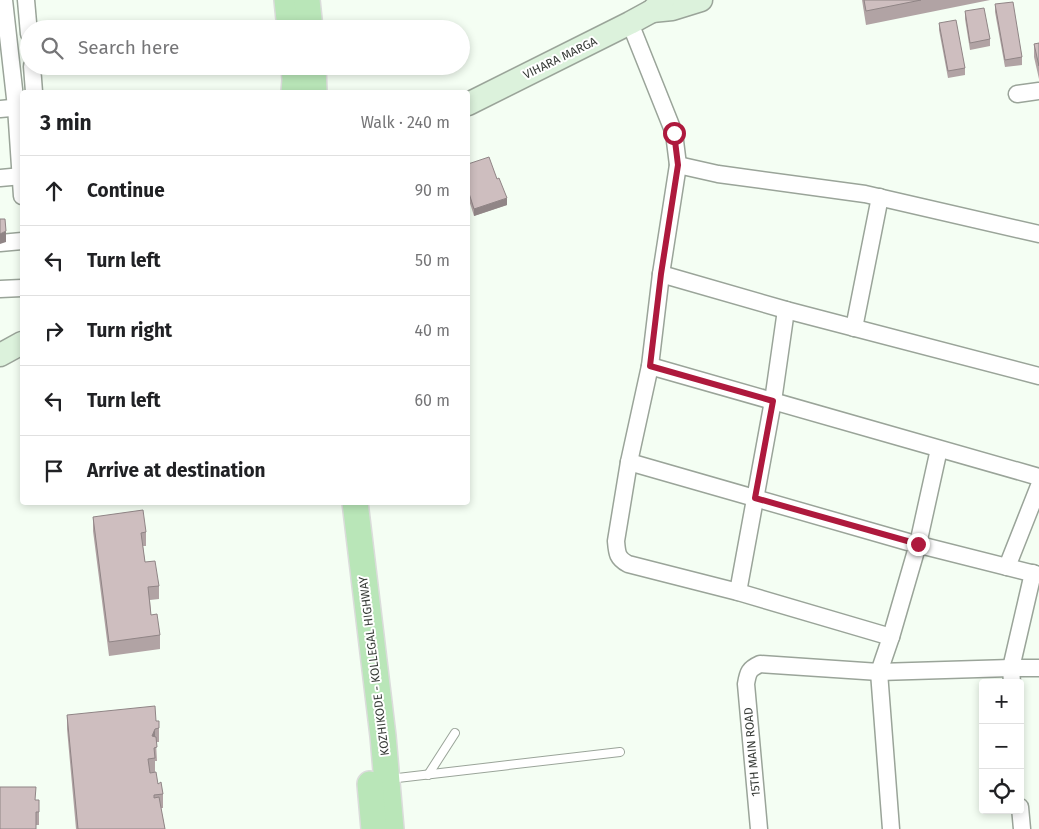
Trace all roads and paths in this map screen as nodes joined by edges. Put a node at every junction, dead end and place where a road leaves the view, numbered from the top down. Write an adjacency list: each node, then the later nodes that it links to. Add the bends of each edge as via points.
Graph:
1 (4, 0): 12 (street)
2 (26, 0): 7 (street)
3 (287, 0): 8 (main road)
4 (308, 0): 9 (main road)
5 (701, 0): 6 (main road, VIHARA MARGA, via 672,9)
6 (657, 5): 10 (main road, VIHARA MARGA)
7 (28, 20)
8 (289, 20)
9 (309, 20)
10 (630, 23): 21 (main road, VIHARA MARGA); 23 (street, via 674,133)
11 (20, 39): 12 (street)
12 (4, 42): 22 (street)
13 (33, 75): 16 (street)
14 (295, 75): 17 (main road)
15 (313, 75): 18 (main road)
16 (34, 90)
17 (294, 90)
18 (314, 90)
19 (1039, 91): 20 (street)
20 (1017, 94)
21 (470, 103)
22 (13, 108): 24 (street)
23 (678, 165): 27 (street, via 718,174); 31 (street)
24 (20, 168)
25 (20, 177): 26 (street)
26 (0, 178)
27 (880, 197): 28 (street); 35 (street)
28 (1039, 234)
29 (20, 241): 30 (street)
30 (0, 244)
31 (661, 274): 34 (street); 38 (street)
32 (20, 288): 33 (street)
33 (0, 289)
34 (786, 310): 35 (street); 40 (street)
35 (854, 328): 39 (street)
36 (20, 343): 37 (main road)
37 (0, 355)
38 (650, 366): 40 (street); 42 (street)
39 (1039, 376)
40 (773, 401): 41 (street); 45 (street)
41 (939, 449): 43 (street); 48 (street)
42 (629, 462): 45 (street); 51 (street, via 616,541 621,561)
43 (1039, 477)
44 (1039, 486): 49 (street)
45 (755, 498): 48 (street); 51 (street)
46 (340, 505): 61 (main road)
47 (355, 505): 59 (main road, KOZHIKODE - KOLLEGAL HIGHWAY)
48 (918, 544): 49 (street); 52 (street)
49 (1007, 567): 50 (street)
50 (1036, 574): 55 (street)
51 (738, 592): 52 (street)
52 (891, 637): 54 (street)
53 (1039, 668): 55 (street)
54 (879, 672): 55 (street); 63 (street, 15TH MAIN ROAD, via 760,664 752,668 746,684); 64 (street)
55 (1012, 675)
56 (455, 733): 58 (lane)
57 (620, 752): 58 (lane)
58 (428, 775): 59 (lane)
59 (386, 780): 62 (main road, KOZHIKODE - KOLLEGAL HIGHWAY)
60 (1021, 814): 65 (street)
61 (374, 829)
62 (392, 829)
63 (759, 829)
64 (891, 829)
65 (1022, 829)

